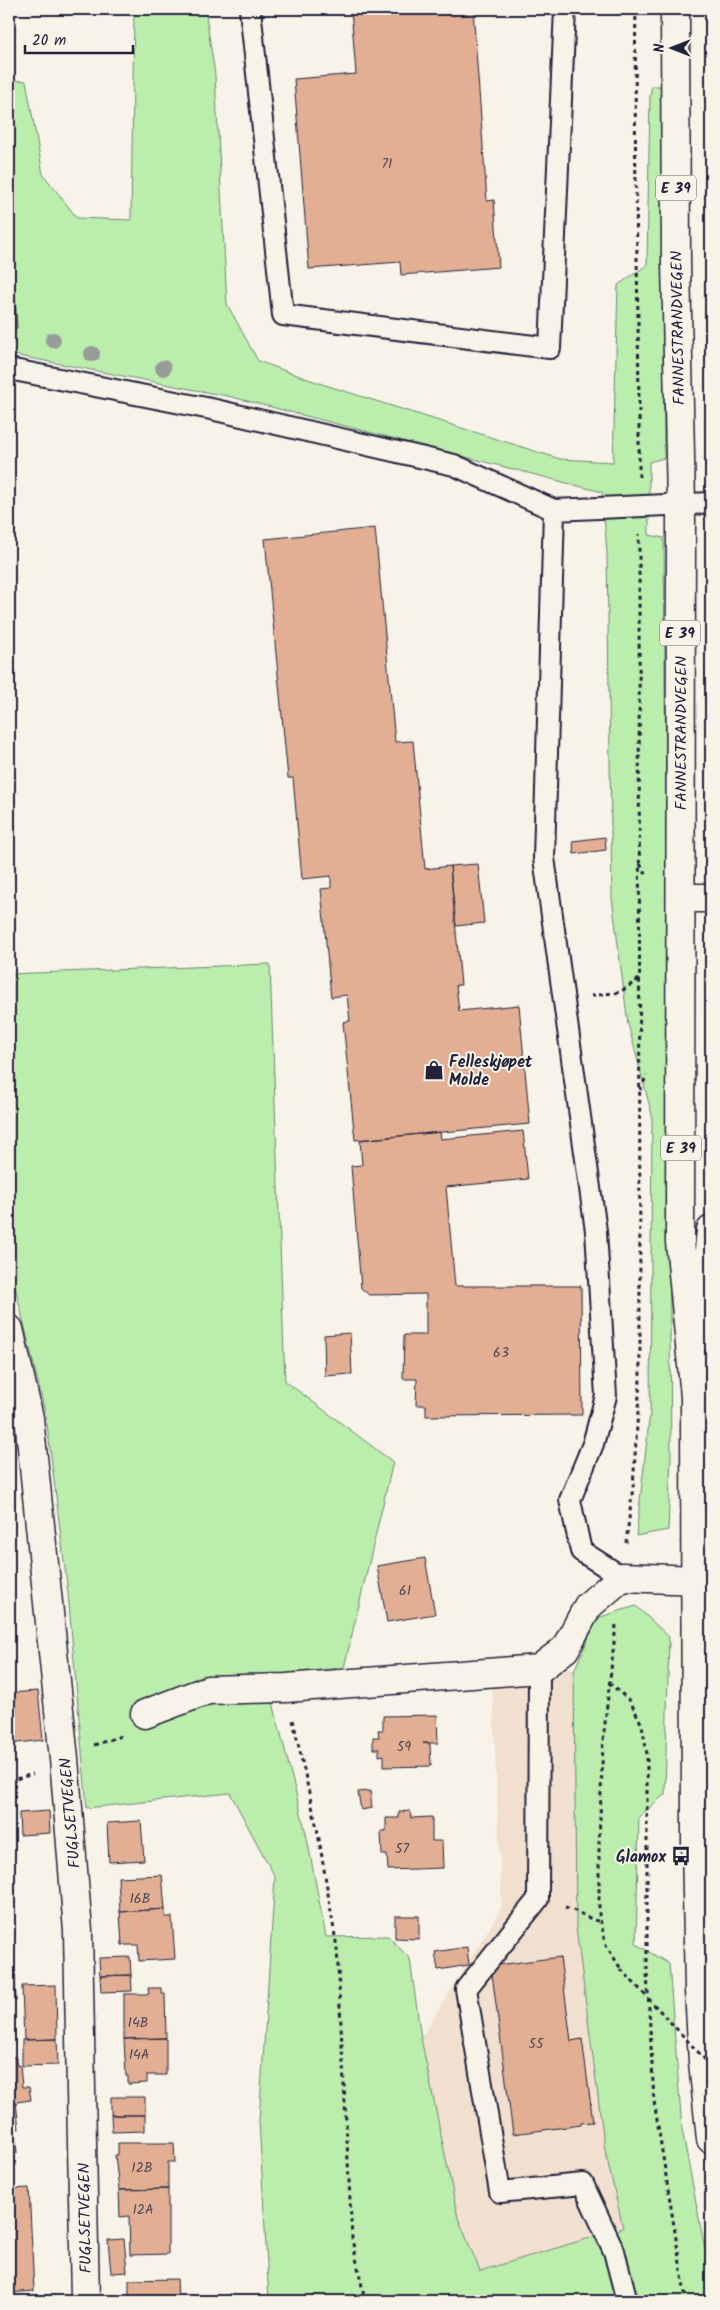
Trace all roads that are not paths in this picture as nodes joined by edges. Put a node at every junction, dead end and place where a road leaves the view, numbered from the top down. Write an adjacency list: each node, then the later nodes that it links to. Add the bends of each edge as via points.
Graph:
1 (250, 9): 2 (lane, via 283,315 550,348)
2 (565, 9)
3 (675, 9): 6 (main road, FANNESTRANDVEGEN / E 39)
4 (9, 369): 7 (lane, via 211,409 454,466)
5 (711, 503): 6 (lane)
6 (680, 504): 7 (lane); 8 (main road, FANNESTRANDVEGEN / E 39)
7 (554, 510): 13 (lane, via 544,858 596,1231 606,1396 593,1444 570,1500 581,1551)
8 (681, 898): 9 (main road); 12 (main road, FANNESTRANDVEGEN / E 39, via 680,1242)
9 (711, 898)
10 (711, 1230): 12 (main road, FANNESTRANDVEGEN / E 39)
11 (9, 1330): 18 (main road, FUGLSETVEGEN, via 29,1418 77,1912)
12 (695, 1397): 14 (main road, FANNESTRANDVEGEN / E 39)
13 (622, 1577): 14 (main road); 15 (main road, via 588,1606 565,1649)
14 (696, 1580): 17 (main road, FANNESTRANDVEGEN / E 39, via 699,1990)
15 (539, 1669): 16 (main road, via 286,1688 208,1690); 19 (lane, via 538,1899 466,1989 500,2192 583,2184 614,2251)
16 (145, 1714)
17 (711, 2139)
18 (86, 2301)
19 (627, 2301)

